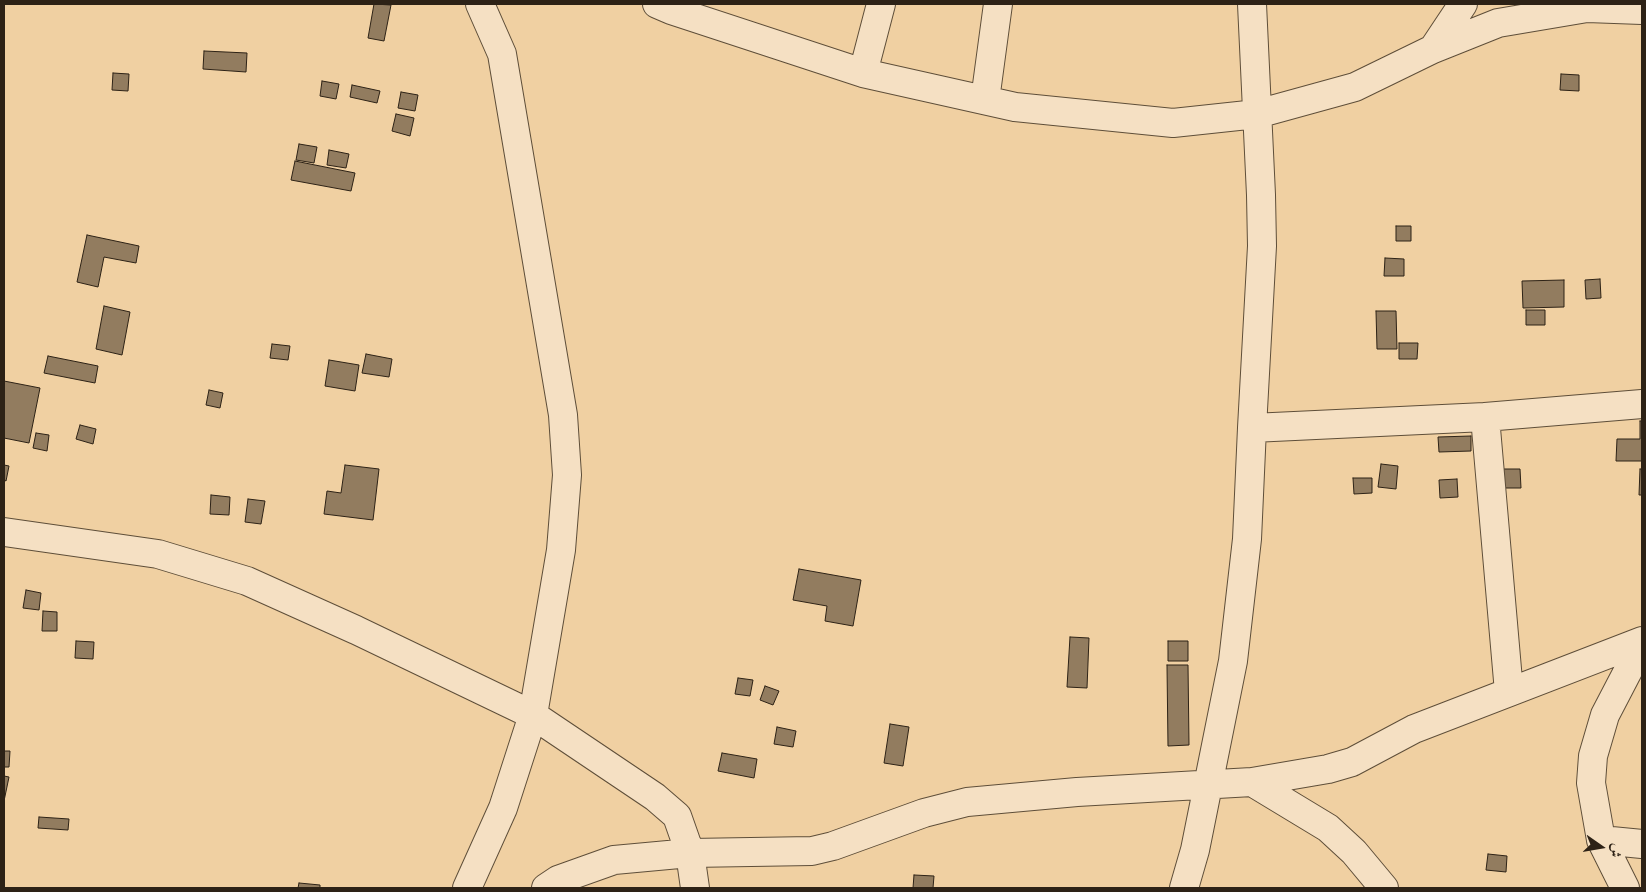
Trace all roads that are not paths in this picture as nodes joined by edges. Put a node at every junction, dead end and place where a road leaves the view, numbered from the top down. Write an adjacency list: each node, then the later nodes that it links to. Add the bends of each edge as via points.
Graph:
1 (480, 4): 18 (street, via 502,54 563,415 567,475 561,550)
2 (882, 4): 9 (street)
3 (998, 4): 10 (street)
4 (1252, 4): 11 (street)
5 (1463, 4): 8 (street)
6 (667, 6): 9 (street)
7 (1642, 10): 8 (street, via 1587,8 1498,23)
8 (1433, 49): 11 (street, via 1355,87)
9 (863, 73): 10 (street)
10 (985, 100): 11 (street, via 1015,107 1173,123)
11 (1257, 114): 14 (street, via 1262,246)
12 (1642, 404): 13 (street)
13 (1485, 417): 14 (street); 17 (street)
14 (1252, 428): 20 (street, via 1247,539 1233,661)
15 (4, 532): 18 (street, via 158,554 247,581)
16 (1642, 643): 17 (street); 21 (street, via 1604,715 1593,756 1591,783)
17 (1509, 692): 19 (street, via 1414,729 1352,762)
18 (533, 715): 23 (street, via 655,797 677,816); 24 (street, via 504,808)
19 (1252, 782): 20 (street); 28 (street, via 1328,828 1354,852)
20 (1208, 786): 23 (street, via 1077,792 967,802 924,813 812,852); 27 (street)
21 (1601, 840): 22 (street); 29 (street)
22 (1642, 844)
23 (690, 853): 25 (street, via 614,860 558,880); 26 (street)
24 (467, 888)
25 (546, 888)
26 (695, 888)
27 (1184, 888)
28 (1384, 888)
29 (1625, 888)

